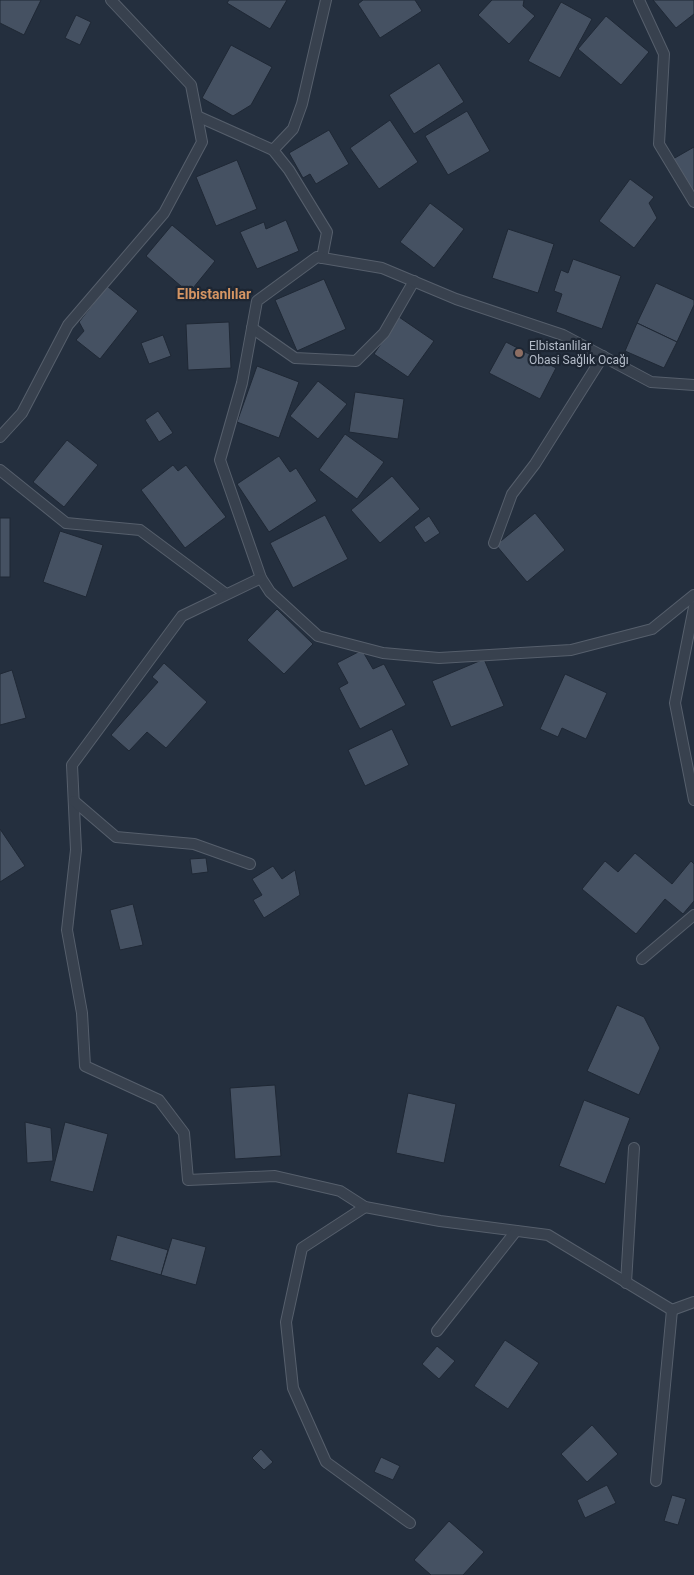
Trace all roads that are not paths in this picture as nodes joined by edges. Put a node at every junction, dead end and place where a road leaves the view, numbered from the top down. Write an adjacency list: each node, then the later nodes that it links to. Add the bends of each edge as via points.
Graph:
1 (111, 0): 4 (lane, via 191,85)
2 (326, 0): 5 (lane, via 302,104 293,129)
3 (639, 0): 6 (lane, via 664,54 659,144)
4 (197, 116): 5 (lane); 12 (lane, via 202,142 164,212 68,325 22,413)
5 (273, 150): 7 (lane, via 327,232)
6 (694, 202)
7 (322, 258): 8 (lane, via 382,268); 9 (lane, via 317,257 257,301)
8 (414, 281): 9 (lane, via 384,332 356,361 296,358); 10 (lane, via 562,335)
9 (252, 328): 15 (lane, via 242,383 220,460)
10 (603, 356): 11 (lane, via 651,382); 14 (lane, via 535,464 512,494)
11 (694, 385)
12 (0, 437)
13 (0, 470): 16 (lane, via 66,524 140,530)
14 (494, 543)
15 (261, 578): 16 (lane); 17 (lane, via 270,592 318,636 383,653 439,658 571,650 652,629)
16 (226, 594): 20 (lane, via 182,616 72,765)
17 (694, 595)
18 (694, 607): 19 (lane, via 675,703)
19 (694, 800)
20 (74, 801): 21 (lane, via 116,837 194,844); 25 (lane, via 76,850 67,930 82,1012 85,1066 159,1100 184,1133 188,1180 275,1176 340,1191)
21 (250, 864)
22 (694, 915): 23 (lane)
23 (642, 959)
24 (634, 1148): 27 (lane)
25 (365, 1206): 26 (lane, via 440,1221); 32 (lane, via 302,1248 286,1322 293,1388 326,1462)
26 (516, 1231): 27 (lane, via 548,1235); 30 (lane)
27 (626, 1283): 29 (lane)
28 (694, 1302): 29 (lane)
29 (672, 1310): 31 (lane)
30 (437, 1331)
31 (656, 1481)
32 (410, 1523)

